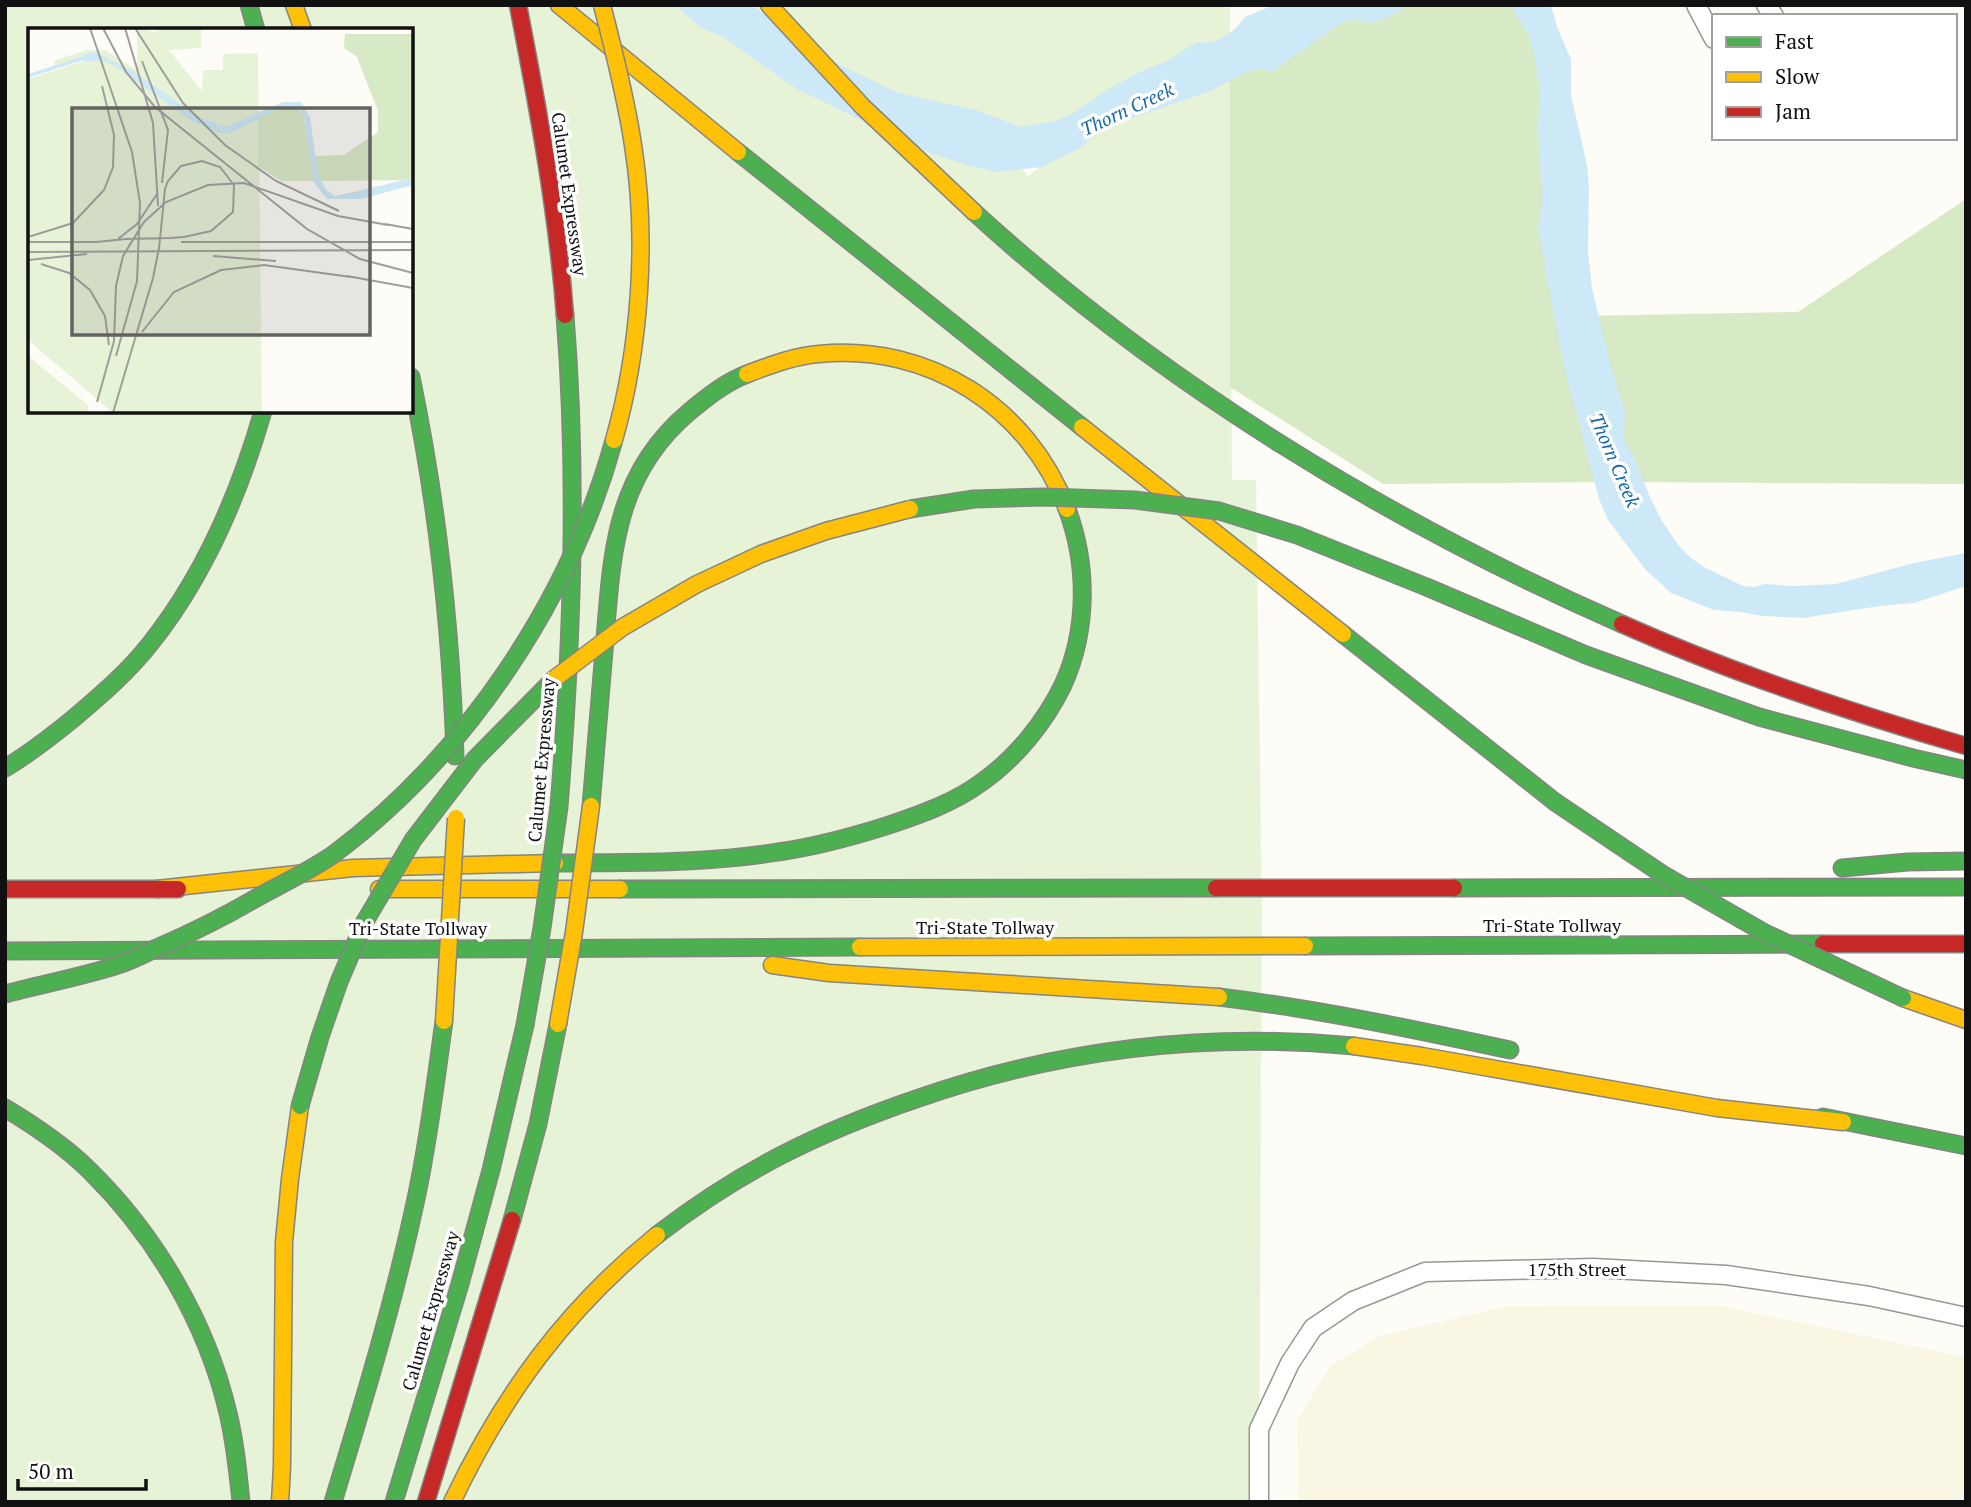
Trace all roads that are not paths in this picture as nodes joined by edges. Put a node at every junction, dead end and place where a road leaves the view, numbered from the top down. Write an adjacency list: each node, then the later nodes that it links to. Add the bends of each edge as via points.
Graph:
1 (249, 5): 8 (highway)
2 (294, 5): 9 (highway)
3 (518, 5): 39 (highway, Calumet Expressway, bridge, via 554,210 571,402 574,511 559,807 525,1025 488,1182)
4 (559, 5): 29 (highway, bridge, via 1555,802 1662,874 1765,933 1903,998)
5 (602, 5): 28 (highway, bridge, via 634,148 640,283 631,359 604,478 554,595 517,657 430,767 332,855 208,926 118,965)
6 (769, 5): 13 (highway, via 876,120 1009,244 1162,363 1349,486 1465,551 1614,622 1750,676)
7 (1696, 5): 10 (street)
8 (255, 28)
9 (302, 28)
10 (1712, 35)
11 (413, 388): 38 (highway, bridge, via 438,525 449,630 456,818 451,920 426,1147 378,1356)
12 (262, 413): 14 (highway, via 232,505 174,610 124,672 85,709)
13 (1966, 746)
14 (5, 768)
15 (1966, 770): 37 (highway, bridge, via 1759,717 1586,655 1297,535 1219,511 1135,500 974,499 900,511 761,554 623,627 549,683 475,759 413,840 364,923 331,1004 300,1107 284,1242)
16 (1966, 861): 17 (highway)
17 (1828, 869)
18 (1802, 872): 20 (highway)
19 (1966, 887): 20 (highway)
20 (1629, 888): 23 (highway)
21 (5, 889): 24 (highway)
22 (309, 889): 24 (highway)
23 (364, 889)
24 (157, 890): 40 (highway, bridge, via 355,867 649,862 742,857 869,831 961,795 992,775 1024,744 1061,688 1078,637 1083,587 1076,536 1056,482 1026,439 979,393 921,365 856,352 803,355 745,374 698,403 659,442 632,487 616,536 591,806 574,932 538,1124 503,1255)
25 (1966, 944): 26 (highway, Tri-State Tollway)
26 (635, 947): 27 (highway, Tri-State Tollway); 30 (highway, via 829,973 1284,1005)
27 (5, 951)
28 (5, 994)
29 (1966, 1020)
30 (1519, 1051)
31 (1731, 1094): 33 (highway)
32 (5, 1108): 36 (highway, via 90,1172 145,1237 169,1274 217,1375 228,1410)
33 (1843, 1122): 34 (highway); 41 (highway, via 1716,1107 1352,1046 1272,1041 1117,1049 984,1077 867,1116 781,1154 673,1223 626,1262 550,1342 496,1418)
34 (1966, 1146)
35 (1966, 1317): 42 (street, 175th Street, via 1869,1296 1726,1275 1593,1268 1424,1272 1353,1301 1313,1328 1290,1363 1259,1429)
36 (241, 1502)
37 (280, 1502)
38 (332, 1502)
39 (394, 1502)
40 (426, 1502)
41 (452, 1502)
42 (1259, 1502)

